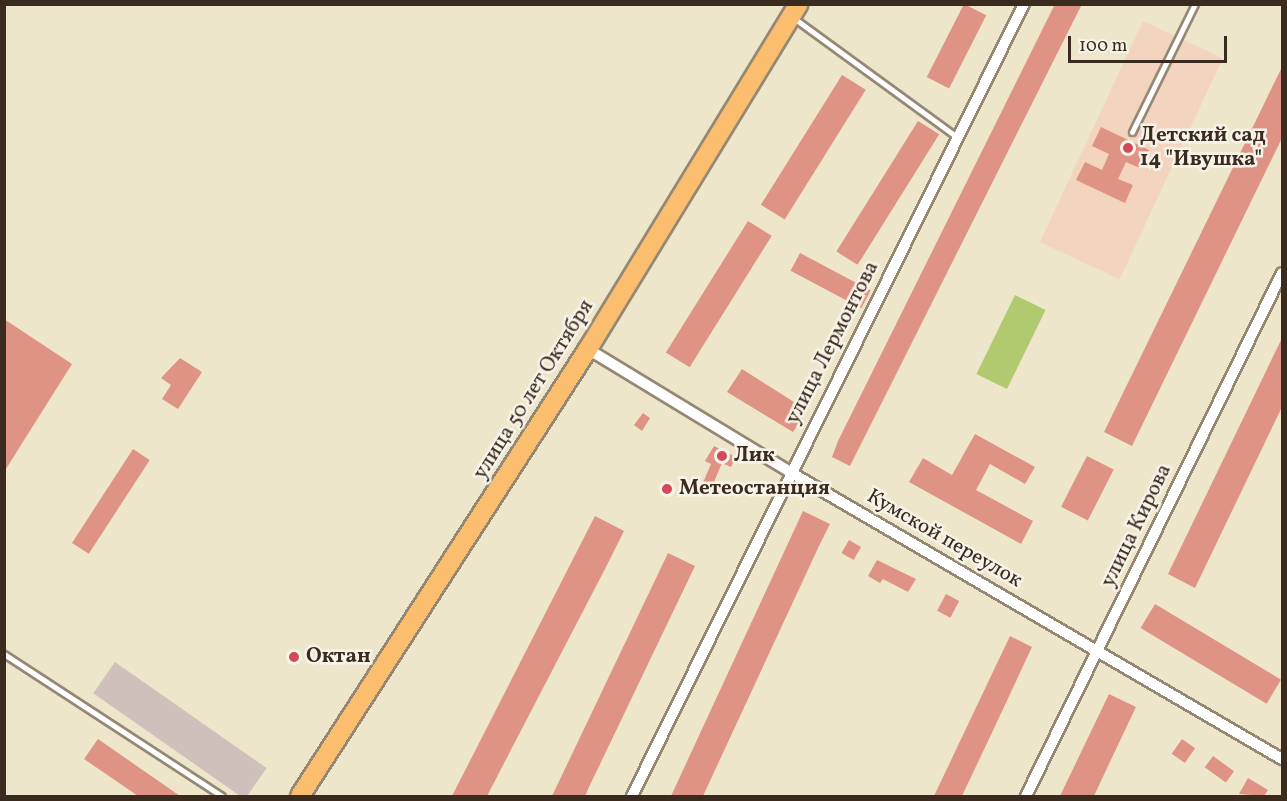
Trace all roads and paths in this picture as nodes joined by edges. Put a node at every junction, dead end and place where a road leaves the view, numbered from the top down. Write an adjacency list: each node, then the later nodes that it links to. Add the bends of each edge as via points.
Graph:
1 (1024, 4): 5 (street, улица Лермонтова)
2 (1195, 4): 4 (lane)
3 (795, 10): 5 (lane); 7 (highway, улица 50 лет Октября)
4 (1132, 132)
5 (957, 137): 8 (street, улица Лермонтова)
6 (1282, 273): 9 (street, улица Кирова)
7 (588, 349): 8 (street, Кумской переулок); 13 (highway, улица 50 лет Октября)
8 (790, 472): 9 (street, Кумской переулок); 14 (street, улица Лермонтова)
9 (1098, 651): 11 (street, Кумской переулок); 15 (street, улица Кирова)
10 (4, 654): 12 (lane)
11 (1282, 759)
12 (222, 796)
13 (300, 796)
14 (632, 796)
15 (1026, 796)

